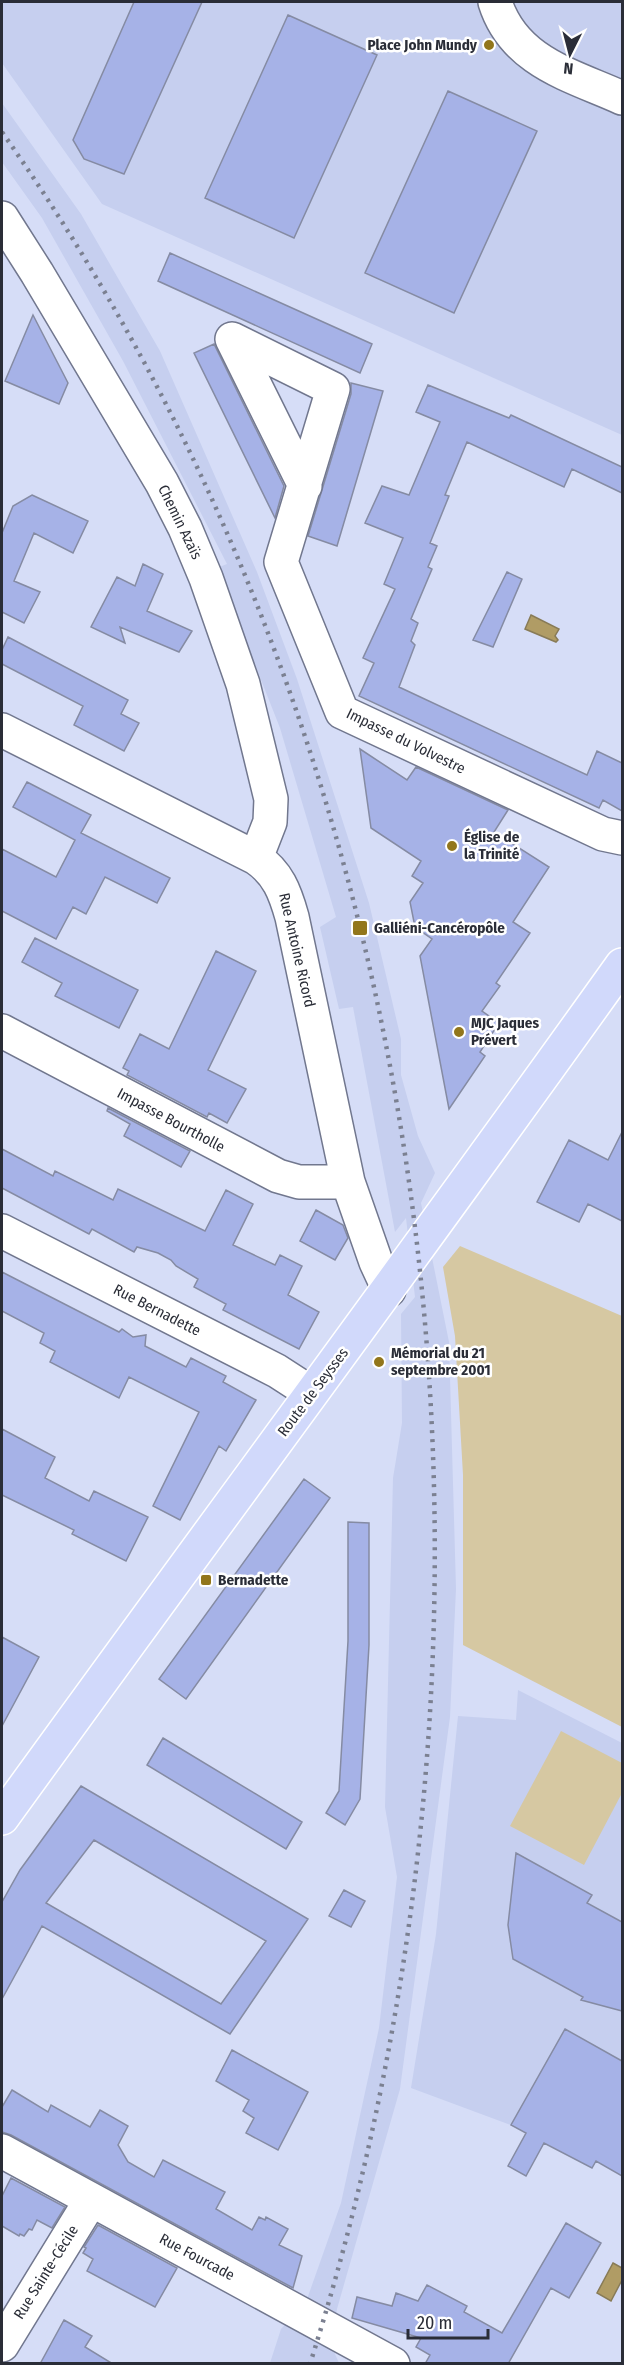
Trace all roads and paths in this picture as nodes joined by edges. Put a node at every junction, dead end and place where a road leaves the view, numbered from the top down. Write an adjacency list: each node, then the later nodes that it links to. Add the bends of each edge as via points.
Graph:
1 (495, 2): 2 (street, via 511,36 525,50)
2 (622, 98)
3 (2, 218): 7 (street, Chemin Azaïs, via 162,483 206,578 243,684 271,799 270,822)
4 (305, 486): 6 (street, Impasse du Volvestre, via 281,562 342,712 603,834)
5 (2, 730): 7 (street, Rue Antoine Ricord)
6 (622, 838)
7 (256, 858): 10 (street, Rue Antoine Ricord, via 275,874 290,908)
8 (622, 965): 12 (main road, Route de Seysses)
9 (2, 1031): 10 (street, Impasse Bourtholle, via 278,1176 298,1182)
10 (348, 1182): 12 (street, Rue Antoine Ricord)
11 (2, 1231): 13 (street, Rue Bernadette, via 291,1378)
12 (389, 1290): 13 (main road, Route de Seysses)
13 (311, 1393): 14 (main road, Route de Seysses)
14 (2, 1818)
15 (2, 2151): 16 (street, Rue Fourcade)
16 (91, 2200): 17 (street, Rue Sainte-Cécile); 18 (street, Rue Fourcade)
17 (2, 2345)
18 (353, 2354): 19 (street, Rue Fourcade)
19 (393, 2364)

